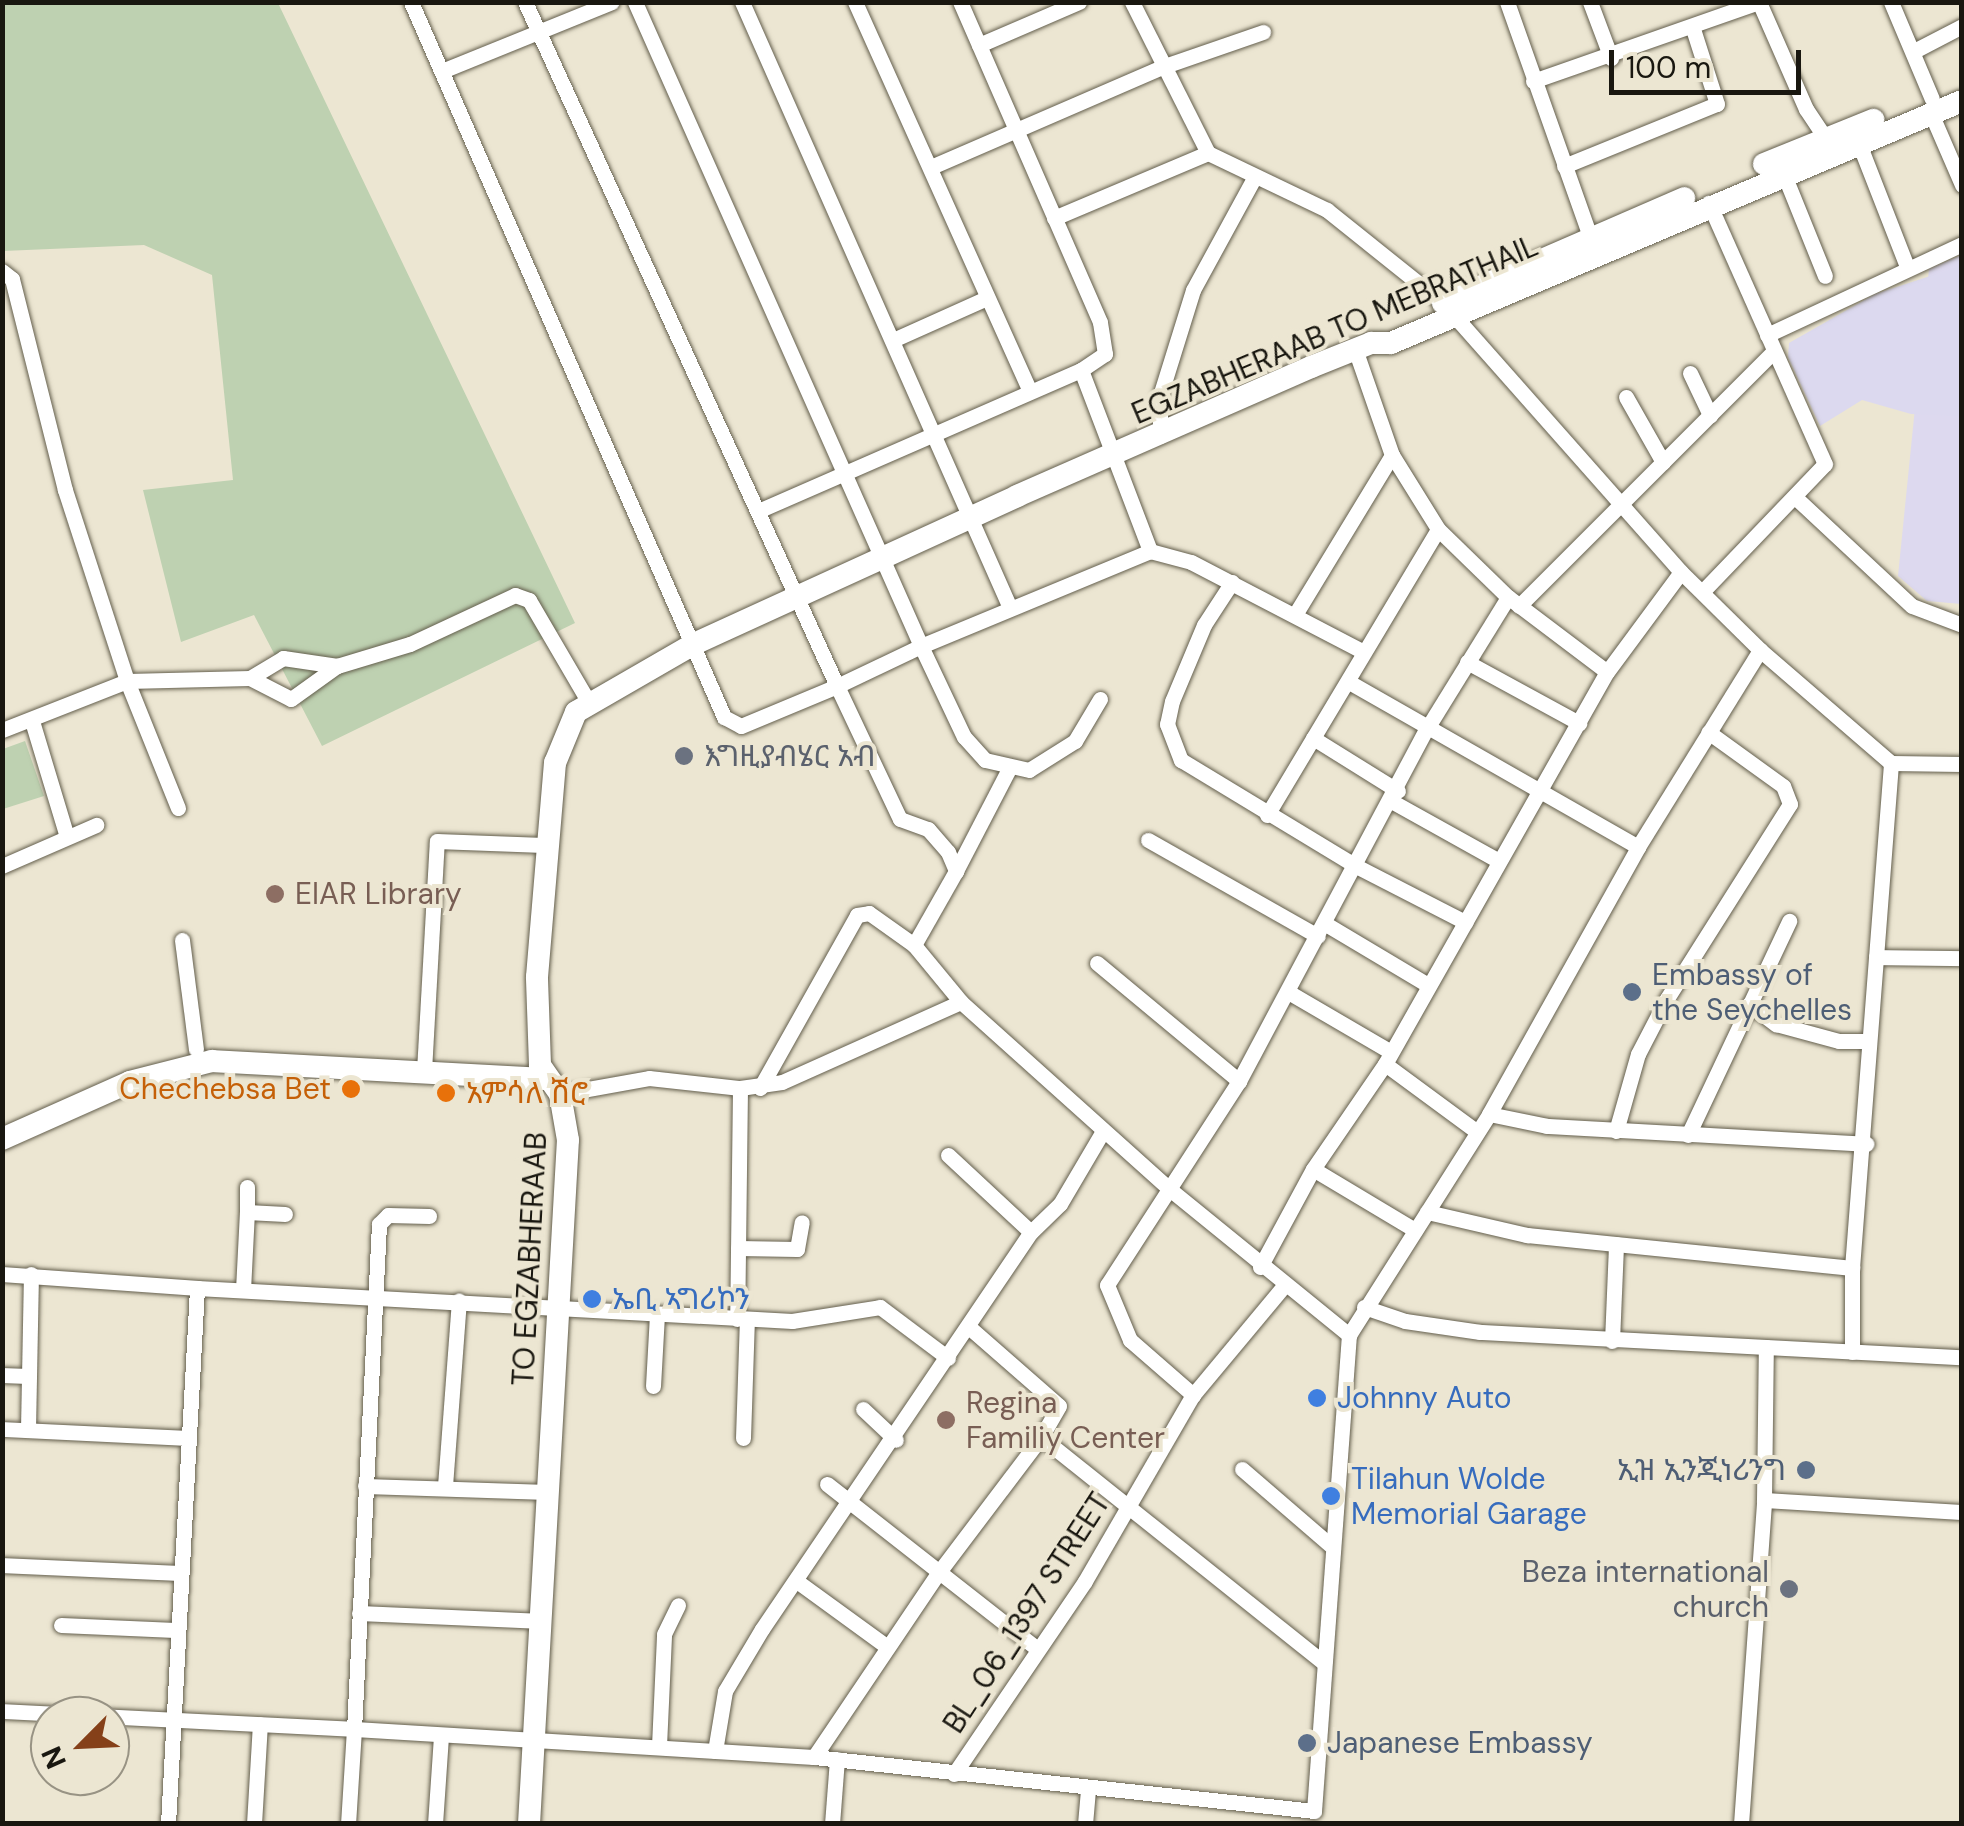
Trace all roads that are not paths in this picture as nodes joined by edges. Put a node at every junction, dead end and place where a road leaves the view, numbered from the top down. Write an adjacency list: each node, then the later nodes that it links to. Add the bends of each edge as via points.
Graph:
1 (410, 2): 23 (street)
2 (525, 2): 18 (street)
3 (612, 2): 18 (street)
4 (635, 2): 62 (street)
5 (742, 2): 49 (street)
6 (855, 2): 33 (street)
7 (960, 2): 19 (street)
8 (1079, 2): 14 (street)
9 (1132, 2): 22 (street)
10 (1506, 2): 24 (street)
11 (1590, 2): 21 (street)
12 (1758, 2): 16 (street); 30 (street, via 1806,109)
13 (1892, 2): 20 (street)
14 (1046, 9): 19 (street)
15 (1962, 26): 20 (street)
16 (1692, 29): 21 (street); 32 (street, via 1718,104)
17 (1263, 32): 22 (street)
18 (539, 33): 23 (street); 65 (street)
19 (979, 46): 28 (street)
20 (1914, 51): 27 (street)
21 (1611, 58): 24 (street)
22 (1162, 67): 28 (street); 31 (street)
23 (442, 71): 79 (street)
24 (1533, 81): 32 (street)
25 (1962, 86): 27 (main road)
26 (1962, 101): 27 (main road, EGZABHERAAB TO MEBRATHAIL)
27 (1931, 105): 29 (main road, EGZABHERAAB TO MEBRATHAIL); 30 (main road); 36 (street)
28 (1016, 131): 33 (street); 38 (street)
29 (1858, 141): 30 (main road, EGZABHERAAB TO MEBRATHAIL); 41 (street)
30 (1830, 145): 35 (main road, EGZABHERAAB TO MEBRATHAIL); 39 (main road)
31 (1208, 153): 34 (street); 38 (street)
32 (1564, 166): 39 (street)
33 (931, 167): 44 (street)
34 (1244, 172): 45 (street, via 1327,210); 58 (street, via 1186,308 1160,396)
35 (1783, 172): 37 (main road, EGZABHERAAB TO MEBRATHAIL); 43 (street)
36 (1962, 185)
37 (1709, 204): 45 (main road, EGZABHERAAB TO MEBRATHAIL); 48 (street)
38 (1054, 218): 52 (street, via 1105,335 1104,354)
39 (1590, 238): 45 (main road)
40 (1962, 244): 41 (street)
41 (1908, 269): 48 (street)
42 (2, 271): 46 (street, via 12,278)
43 (1825, 276)
44 (986, 298): 49 (street); 54 (street)
45 (1449, 309): 50 (main road, EGZABHERAAB TO MEBRATHAIL); 64 (street)
46 (20, 323): 47 (street); 87 (street)
47 (2, 329)
48 (1767, 335): 51 (street)
49 (894, 340): 57 (street)
50 (1363, 346): 58 (main road, EGZABHERAAB TO MEBRATHAIL); 59 (street)
51 (1772, 353): 56 (street); 63 (street, via 1825,464)
52 (1081, 370): 54 (street); 60 (street)
53 (1690, 374): 56 (street)
54 (1030, 392): 57 (street)
55 (1626, 397): 61 (street)
56 (1710, 414): 61 (street)
57 (934, 434): 62 (street); 66 (street)
58 (1160, 436): 60 (main road, EGZABHERAAB TO MEBRATHAIL)
59 (1392, 455): 67 (street); 76 (street)
60 (1114, 456): 66 (main road, EGZABHERAAB TO MEBRATHAIL); 68 (street)
61 (1663, 462): 64 (street)
62 (846, 472): 65 (street); 69 (street)
63 (1796, 498): 72 (street); 78 (street, via 1912,606)
64 (1616, 505): 70 (street); 74 (street)
65 (758, 510): 73 (street)
66 (970, 516): 69 (main road, EGZABHERAAB TO MEBRATHAIL); 75 (street)
67 (1438, 528): 74 (street); 82 (street)
68 (1150, 551): 71 (street); 75 (street)
69 (881, 557): 73 (main road, EGZABHERAAB TO MEBRATHAIL); 80 (street)
70 (1681, 572): 72 (street); 85 (street)
71 (1232, 582): 76 (street); 104 (street, via 1190,654 1167,724 1181,760)
72 (1703, 591): 81 (street)
73 (796, 597): 77 (main road, EGZABHERAAB TO MEBRATHAIL); 89 (street)
74 (1513, 601): 83 (street); 85 (street)
75 (1010, 608): 80 (street)
76 (1296, 612): 82 (street)
77 (736, 625): 79 (main road, TO EGZABHERAAB)
78 (1962, 625)
79 (692, 644): 89 (street, via 731,724); 91 (main road, TO EGZABHERAAB)
80 (920, 646): 89 (street); 100 (street, via 964,738 984,760)
81 (1760, 650): 96 (street); 98 (street)
82 (1362, 651): 88 (street)
83 (1467, 662): 93 (street); 95 (street)
84 (337, 666): 86 (street, via 284,658); 86 (street, via 291,699); 91 (street, via 410,644 514,595 530,600)
85 (1608, 672): 93 (street)
86 (250, 678): 87 (street)
87 (127, 680): 92 (street); 103 (street)
88 (1348, 682): 95 (street); 97 (street)
89 (837, 686): 113 (street, via 900,818 928,828)
90 (1100, 699): 100 (street, via 1074,741 1029,770)
91 (588, 701): 108 (main road, TO EGZABHERAAB, via 560,742)
92 (32, 721): 94 (street); 106 (street)
93 (1578, 724): 101 (street)
94 (2, 730)
95 (1426, 730): 101 (street); 102 (street)
96 (1708, 732): 109 (street); 137 (street, via 1782,786 1790,804 1666,1000 1638,1054)
97 (1314, 738): 102 (street); 104 (street)
98 (1891, 763): 99 (street); 119 (street)
99 (1962, 764)
100 (1010, 767): 113 (street)
101 (1539, 790): 109 (street); 110 (street)
102 (1395, 797): 110 (street); 112 (street)
103 (178, 808)
104 (1267, 815): 112 (street)
105 (96, 825): 106 (street)
106 (67, 837): 111 (street)
107 (1148, 840): 116 (street)
108 (544, 844): 129 (street, via 437,842); 130 (main road, TO EGZABHERAAB)
109 (1638, 847): 134 (street)
110 (1500, 861): 115 (street)
111 (2, 866)
112 (1356, 866): 115 (street); 116 (street)
113 (956, 872): 118 (street)
114 (1789, 921): 125 (street)
115 (1465, 922): 122 (street)
116 (1321, 930): 122 (street); 123 (street)
117 (182, 940): 127 (street)
118 (914, 945): 124 (street); 133 (street, via 869,913 857,915)
119 (1876, 957): 120 (street); 126 (street)
120 (1962, 958)
121 (1096, 963): 131 (street)
122 (1428, 985): 128 (street)
123 (1290, 994): 128 (street); 131 (street)
124 (961, 1002): 133 (street); 138 (street)
125 (1749, 1004): 126 (street, via 1776,1024 1839,1041); 139 (street)
126 (1869, 1041): 141 (street)
127 (196, 1049): 129 (main road); 135 (main road, via 161,1056)
128 (1388, 1058): 136 (street); 143 (street)
129 (424, 1064): 130 (main road); 140 (main road, via 190,1064)
130 (550, 1080): 132 (street, via 649,1078); 164 (main road, TO EGZABHERAAB, via 568,1140)
131 (1239, 1082): 145 (street)
132 (740, 1088): 133 (street); 154 (street)
133 (760, 1088)
134 (1489, 1114): 136 (street); 137 (street, via 1515,1123)
135 (2, 1123)
136 (1476, 1131): 147 (street)
137 (1616, 1131): 139 (street)
138 (1103, 1132): 145 (street); 152 (street, via 1060,1204)
139 (1688, 1134): 141 (street)
140 (2, 1138)
141 (1866, 1144): 156 (street)
142 (948, 1155): 152 (street)
143 (1313, 1169): 151 (street); 155 (street)
144 (247, 1187): 146 (street)
145 (1167, 1187): 155 (street); 178 (street, via 1107,1285 1130,1340)
146 (248, 1212): 148 (street); 161 (street)
147 (1427, 1212): 151 (street); 153 (street)
148 (285, 1214)
149 (430, 1216): 162 (street, via 384,1218)
150 (802, 1222): 154 (street, via 796,1249)
151 (1415, 1230): 165 (street)
152 (1031, 1232): 168 (street)
153 (1616, 1244): 156 (street); 170 (street)
154 (738, 1248): 167 (street)
155 (1260, 1267): 159 (street)
156 (1852, 1268): 172 (street)
157 (2, 1274): 158 (street)
158 (30, 1274): 160 (street); 176 (street)
159 (1283, 1286): 169 (street); 178 (street, BL_06_1397 STREET)
160 (197, 1288): 161 (street); 183 (street)
161 (243, 1290): 162 (street)
162 (374, 1296): 163 (street); 188 (street)
163 (459, 1301): 164 (street); 189 (street)
164 (560, 1307): 166 (street); 190 (main road, TO EGZABHERAAB)
165 (1364, 1307): 169 (street); 170 (street, via 1453,1329)
166 (658, 1315): 167 (street); 177 (street)
167 (742, 1319): 174 (street, via 827,1320 880,1307); 184 (street)
168 (970, 1328): 174 (street); 182 (street, via 1059,1406)
169 (1349, 1335): 195 (street)
170 (1612, 1342): 171 (street)
171 (1766, 1346): 172 (street); 191 (street)
172 (1852, 1352): 173 (street)
173 (1962, 1357)
174 (948, 1358): 185 (street)
175 (2, 1375): 176 (street)
176 (27, 1376): 181 (street)
177 (654, 1386)
178 (1193, 1395): 193 (street, BL_06_1397 STREET)
179 (863, 1409): 185 (street)
180 (2, 1428): 181 (street)
181 (28, 1429): 183 (street)
182 (1042, 1437): 193 (street); 197 (street)
183 (186, 1438): 198 (street)
184 (743, 1438)
185 (896, 1440): 192 (street)
186 (1242, 1469): 195 (street)
187 (827, 1484): 192 (street)
188 (365, 1486): 189 (street); 201 (street)
189 (445, 1486): 190 (street)
190 (548, 1492): 202 (main road, TO EGZABHERAAB)
191 (1764, 1500): 194 (street); 228 (street)
192 (850, 1507): 197 (street); 199 (street)
193 (1128, 1511): 206 (street, BL_06_1397 STREET); 207 (street)
194 (1962, 1512)
195 (1330, 1545): 207 (street)
196 (2, 1565): 198 (street)
197 (939, 1572): 205 (street); 206 (street)
198 (178, 1574): 204 (street)
199 (798, 1582): 205 (street); 215 (street, via 731,1678)
200 (678, 1605): 214 (street, via 664,1634)
201 (359, 1613): 202 (street); 211 (street)
202 (544, 1621): 213 (main road, TO EGZABHERAAB)
203 (61, 1625): 204 (street)
204 (175, 1630): 209 (street)
205 (886, 1646): 216 (street)
206 (1035, 1647): 218 (street, BL_06_1397 STREET)
207 (1324, 1663): 220 (street)
208 (2, 1711): 209 (street)
209 (174, 1719): 210 (street); 221 (street)
210 (260, 1724): 211 (street); 222 (street)
211 (354, 1729): 212 (street); 223 (street)
212 (441, 1736): 213 (street); 224 (street)
213 (536, 1738): 214 (street); 225 (main road, TO EGZABHERAAB)
214 (660, 1746): 215 (street)
215 (715, 1751): 216 (street)
216 (814, 1757): 217 (street)
217 (837, 1759): 218 (street); 226 (street)
218 (954, 1774): 219 (street)
219 (1088, 1791): 220 (street); 227 (street)
220 (1313, 1817)
221 (168, 1824)
222 (254, 1824)
223 (348, 1824)
224 (435, 1824)
225 (530, 1824)
226 (832, 1824)
227 (1085, 1824)
228 (1742, 1824)

